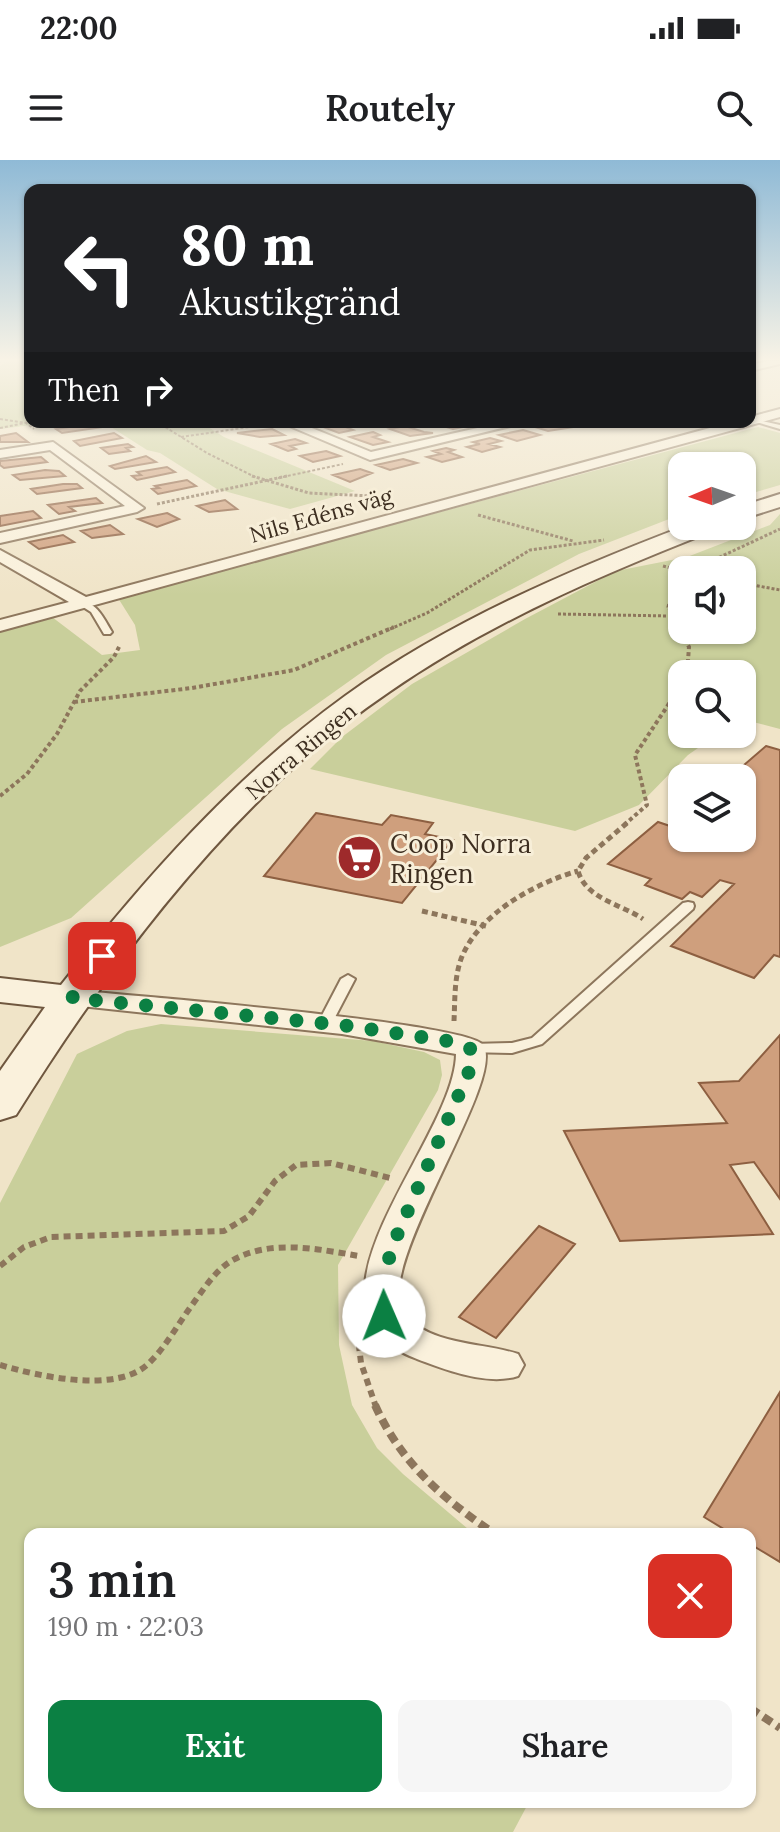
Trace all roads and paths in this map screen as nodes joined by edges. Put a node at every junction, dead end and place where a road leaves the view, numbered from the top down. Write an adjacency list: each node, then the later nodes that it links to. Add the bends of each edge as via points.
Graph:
1 (182, 439): 7 (path)
2 (328, 439): 6 (street)
3 (445, 439): 6 (street)
4 (680, 439): 9 (street, Nils Edéns väg)
5 (0, 454): 10 (street, via 53,446)
6 (370, 456): 7 (path)
7 (268, 482): 9 (path, via 314,493); 10 (path)
8 (780, 500): 11 (main road)
9 (441, 504): 15 (path); 21 (street, Nils Edéns väg)
10 (137, 508): 13 (street)
11 (756, 508)
12 (780, 529): 18 (path)
13 (0, 538)
14 (669, 540): 22 (main road, Norra Ringen)
15 (576, 542): 16 (path); 26 (path, via 530,550 427,613 294,670)
16 (595, 548)
17 (0, 555): 21 (street)
18 (722, 556)
19 (756, 586): 20 (path)
20 (780, 590)
21 (83, 603): 24 (street, Nils Edéns väg); 25 (lane, via 94,610)
22 (504, 612): 23 (path); 35 (main road, Norra Ringen, via 376,688 268,772 176,870)
23 (668, 616)
24 (0, 626)
25 (107, 632): 26 (path, via 120,647)
26 (74, 702): 28 (path, via 32,767)
27 (668, 705): 32 (path, via 635,755 647,805 578,871 583,884 634,911)
28 (0, 796)
29 (688, 906): 32 (lane)
30 (422, 911): 31 (path)
31 (486, 926)
32 (654, 937): 37 (lane, via 537,1041)
33 (348, 979): 36 (lane)
34 (0, 990): 35 (main road)
35 (72, 998): 36 (street); 38 (main road, Norra Ringen)
36 (325, 1023): 37 (street, via 434,1038)
37 (471, 1049): 43 (street, via 471,1067 395,1240 382,1280 382,1302 384,1316 420,1344 457,1358)
38 (0, 1105)
39 (397, 1180): 41 (path, via 313,1161 294,1164 279,1172 245,1220 225,1231 51,1237 10,1255)
40 (364, 1257): 42 (path, via 308,1248 267,1250 233,1260 215,1275 144,1368 106,1379 62,1380)
41 (0, 1266)
42 (0, 1365)
43 (505, 1365)
44 (756, 1712): 45 (path)
45 (780, 1728)

